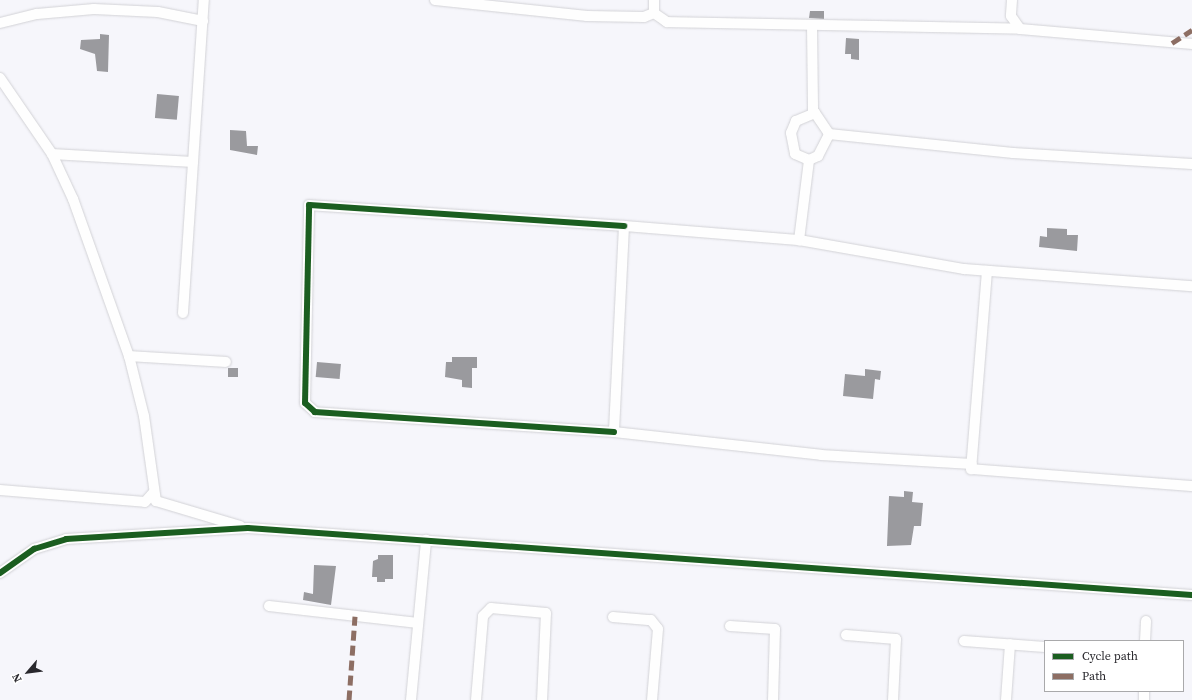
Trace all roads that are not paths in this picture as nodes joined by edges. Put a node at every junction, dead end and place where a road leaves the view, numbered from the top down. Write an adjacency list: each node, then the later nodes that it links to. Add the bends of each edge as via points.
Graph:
1 (204, 0): 6 (street)
2 (435, 0): 5 (street, via 587,16 644,18)
3 (654, 0): 5 (street)
4 (1012, 0): 9 (street, via 1011,16)
5 (654, 13): 8 (street, via 666,22)
6 (203, 21): 7 (street, via 158,12 94,9 37,14); 16 (street)
7 (0, 23)
8 (812, 25): 9 (street); 12 (street)
9 (1020, 29): 10 (street)
10 (1192, 44)
11 (0, 78): 14 (street)
12 (815, 113): 13 (street); 15 (street, via 796,121 791,133 795,154)
13 (829, 134): 15 (street, via 818,156); 17 (street, via 1013,153)
14 (52, 154): 16 (street); 23 (street, via 73,199)
15 (809, 160): 19 (street)
16 (193, 162): 22 (street)
17 (1192, 164)
18 (624, 226): 19 (street); 25 (street); 25 (street, via 309,205 305,403 315,412)
19 (799, 240): 20 (street)
20 (987, 271): 21 (street); 26 (street)
21 (1192, 286)
22 (183, 313)
23 (128, 356): 24 (street); 29 (street, via 144,416)
24 (226, 362)
25 (614, 432): 26 (street, via 821,455)
26 (972, 464): 27 (street, via 971,469)
27 (1192, 486)
28 (0, 490): 29 (street, via 145,502)
29 (154, 492): 30 (street, via 156,502 166,507)
30 (248, 528): 31 (street); 32 (street, via 66,539 34,549)
31 (426, 540): 33 (street); 37 (street)
32 (0, 573)
33 (1192, 595)
34 (269, 606): 37 (street)
35 (613, 617): 47 (street, via 651,620 658,629)
36 (1146, 621): 40 (street)
37 (418, 623): 44 (street)
38 (730, 626): 48 (street, via 775,630)
39 (846, 635): 49 (street, via 896,639)
40 (1145, 640)
41 (964, 641): 42 (street)
42 (1010, 644): 43 (street); 50 (street)
43 (1044, 647)
44 (411, 700)
45 (476, 700): 46 (street, via 483,616 491,608 546,613)
46 (542, 700)
47 (652, 700)
48 (772, 700)
49 (893, 700)
50 (1006, 700)

